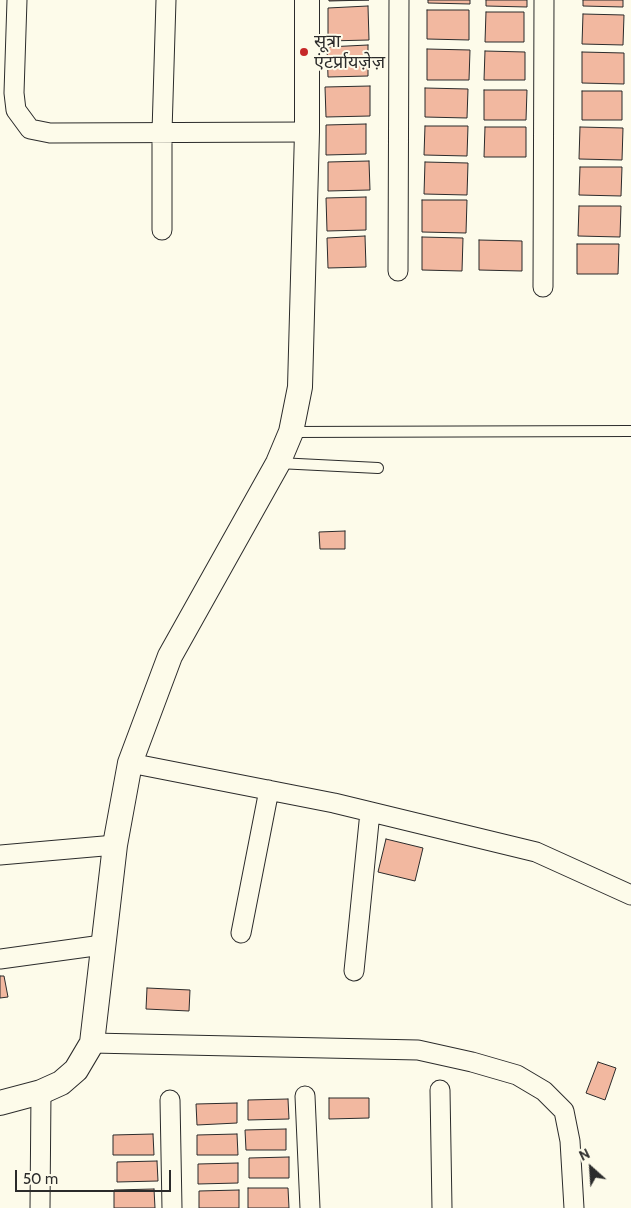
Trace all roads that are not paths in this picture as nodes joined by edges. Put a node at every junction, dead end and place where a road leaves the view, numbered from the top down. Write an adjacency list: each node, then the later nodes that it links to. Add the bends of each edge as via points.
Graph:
1 (17, 0): 6 (street, via 14,93 16,110 30,128 50,133)
2 (166, 0): 6 (street)
3 (307, 0): 7 (street)
4 (400, 0): 9 (street)
5 (544, 0): 10 (street)
6 (162, 132): 7 (street); 8 (street)
7 (307, 132): 12 (street, via 300,387)
8 (162, 230)
9 (398, 271)
10 (543, 286)
11 (631, 431): 12 (lane)
12 (291, 432): 13 (street)
13 (278, 463): 14 (lane); 15 (street, via 170,656)
14 (378, 468)
15 (130, 762): 16 (street); 18 (street)
16 (269, 790): 17 (street); 21 (street)
17 (370, 812): 20 (street, via 536,852); 24 (street)
18 (115, 845): 19 (street); 22 (street)
19 (0, 854)
20 (631, 895)
21 (241, 933)
22 (102, 945): 23 (street); 25 (street)
23 (0, 959)
24 (354, 971)
25 (92, 1043): 27 (street, via 76,1070 61,1084); 35 (street, via 418,1050 517,1075 544,1091 564,1112 570,1141)
26 (440, 1090): 34 (street)
27 (42, 1092): 30 (street); 31 (street)
28 (305, 1096): 33 (street)
29 (170, 1100): 32 (street)
30 (0, 1103)
31 (40, 1208)
32 (172, 1208)
33 (310, 1208)
34 (442, 1208)
35 (574, 1208)

